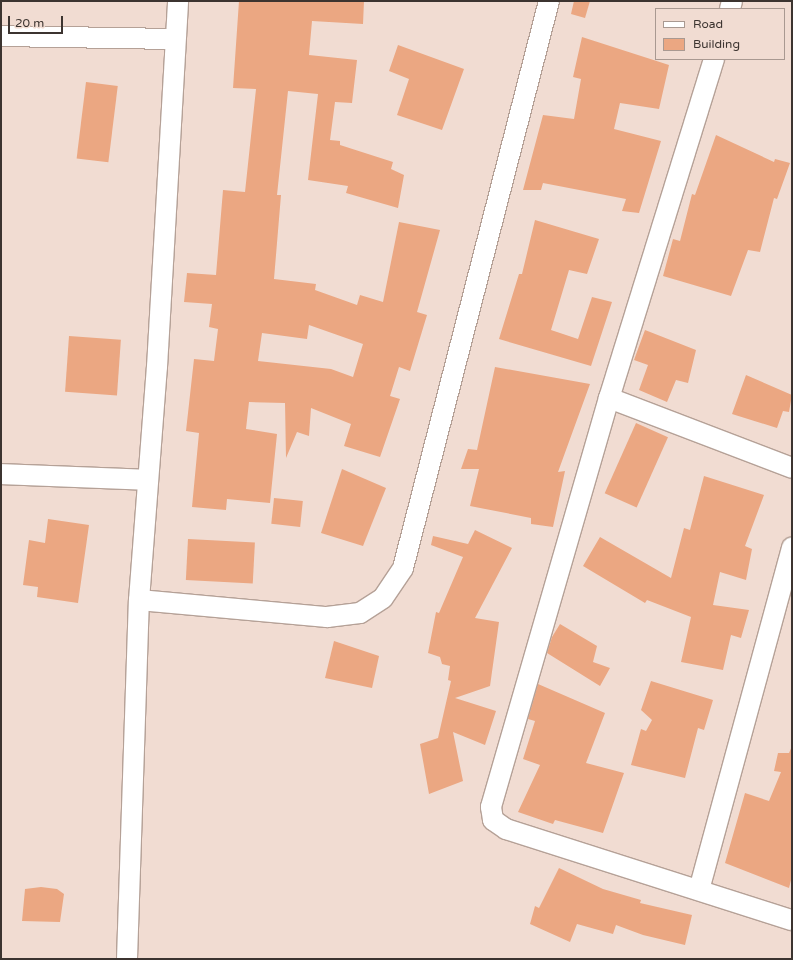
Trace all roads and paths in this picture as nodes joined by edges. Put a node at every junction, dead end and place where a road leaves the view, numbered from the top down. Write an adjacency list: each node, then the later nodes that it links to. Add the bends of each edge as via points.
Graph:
1 (178, 1): 4 (street)
2 (549, 1): 11 (street, via 403,568 384,598 360,613 327,618)
3 (1, 36): 4 (street)
4 (175, 39): 9 (street, via 157,367)
5 (714, 60): 6 (street)
6 (610, 398): 7 (street); 12 (street, via 491,807 493,820 506,829)
7 (792, 468)
8 (1, 474): 9 (street)
9 (148, 480): 11 (street)
10 (792, 547): 12 (street)
11 (139, 600): 14 (street)
12 (699, 890): 13 (street)
13 (792, 920)
14 (128, 956)

